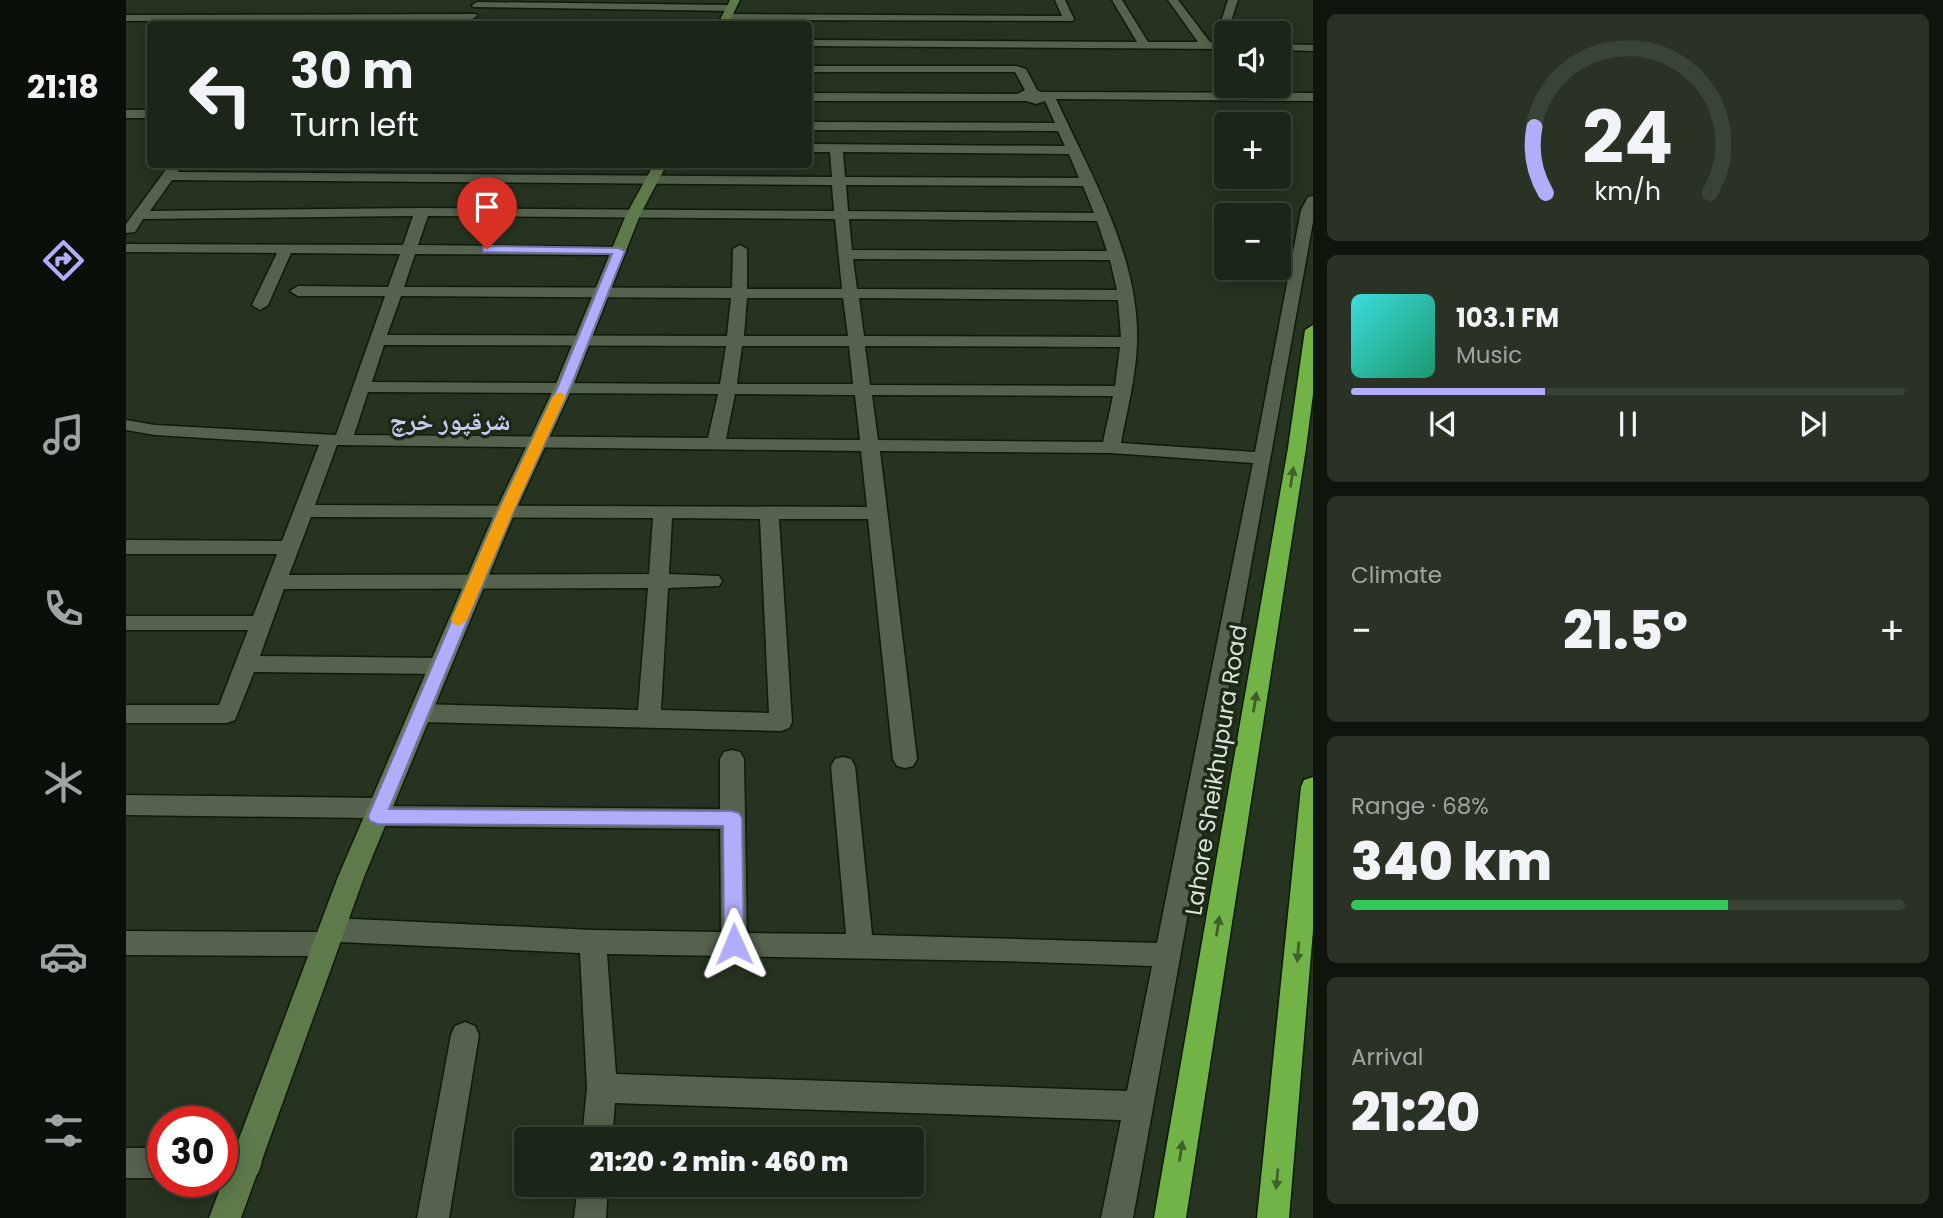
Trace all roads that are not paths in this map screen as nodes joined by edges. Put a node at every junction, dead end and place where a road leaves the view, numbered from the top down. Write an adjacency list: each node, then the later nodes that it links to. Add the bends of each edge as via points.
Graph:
1 (1060, 0): 14 (street)
2 (1117, 0): 22 (street)
3 (1174, 0): 21 (street)
4 (1233, 0): 16 (street)
5 (372, 3): 15 (street)
6 (422, 3): 11 (street)
7 (534, 7): 8 (street); 9 (street)
8 (474, 11): 11 (street)
9 (729, 12): 10 (street)
10 (889, 14): 14 (street); 19 (street)
11 (418, 16): 15 (street)
12 (126, 18): 13 (street)
13 (144, 18): 15 (street); 17 (street)
14 (1069, 19): 20 (street)
15 (364, 20)
16 (1226, 21)
17 (135, 27)
18 (812, 43): 19 (street)
19 (896, 43): 20 (street)
20 (1082, 43): 22 (street)
21 (1214, 43)
22 (1144, 44): 23 (street)
23 (1214, 46)
24 (1291, 47): 25 (street)
25 (1313, 48)
26 (812, 70): 27 (street)
27 (842, 75): 28 (street); 33 (street); 36 (street)
28 (812, 80)
29 (912, 83): 33 (street); 33 (street); 34 (street); 34 (street)
30 (1037, 95): 31 (street); 35 (street); 35 (street, via 1019,70); 40 (street)
31 (1313, 97)
32 (812, 98): 36 (street)
33 (881, 98): 34 (street); 36 (street); 36 (street)
34 (953, 98): 35 (street); 35 (street); 35 (street)
35 (992, 98): 40 (street)
36 (847, 111): 39 (street)
37 (126, 114): 38 (street)
38 (147, 114)
39 (812, 125)
40 (1062, 127): 43 (street)
41 (812, 148): 42 (street)
42 (836, 148): 43 (street); 46 (street)
43 (1072, 150): 47 (street)
44 (173, 170): 45 (street); 50 (street)
45 (656, 175): 46 (street); 51 (street)
46 (839, 180): 47 (street); 52 (street)
47 (1086, 182): 53 (street)
48 (1313, 200): 86 (street)
49 (422, 212): 50 (street); 51 (street); 56 (street)
50 (139, 215): 54 (street)
51 (633, 215): 52 (street); 59 (street)
52 (841, 215): 53 (street); 60 (street)
53 (1101, 217): 61 (street)
54 (126, 229)
55 (126, 248): 58 (street)
56 (408, 248): 58 (street); 59 (street); 63 (street)
57 (740, 248): 65 (street)
58 (286, 249): 68 (street)
59 (619, 251): 64 (street)
60 (845, 254): 61 (street); 66 (street)
61 (1116, 256): 67 (street)
62 (298, 291): 63 (street)
63 (396, 291): 64 (street); 71 (street)
64 (602, 293): 65 (street); 70 (street)
65 (742, 293): 66 (street); 72 (street)
66 (850, 293): 67 (street); 73 (street)
67 (1126, 295): 74 (street)
68 (260, 305)
69 (1313, 330): 131 (highway, Lahore Sheikhupura Road, one-way to 69)
70 (583, 339): 71 (street); 72 (street); 75 (street)
71 (380, 340): 76 (street)
72 (735, 340): 73 (street); 77 (street)
73 (857, 341): 74 (street); 78 (street)
74 (1129, 342): 79 (street)
75 (564, 386): 76 (street); 77 (street); 82 (street)
76 (362, 387): 81 (street)
77 (728, 387): 78 (street); 83 (street)
78 (862, 388): 79 (street); 84 (street)
79 (1121, 391): 85 (street)
80 (126, 425): 81 (street)
81 (336, 440): 82 (street); 87 (street)
82 (538, 443): 83 (street); 88 (street)
83 (716, 445): 84 (street)
84 (870, 447): 85 (street); 91 (street)
85 (1111, 448): 86 (street)
86 (1263, 459): 117 (street)
87 (305, 511): 88 (street); 93 (street)
88 (506, 512): 89 (street); 94 (street)
89 (663, 512): 90 (street); 95 (street)
90 (769, 512): 91 (street); 104 (street, via 781,722)
91 (877, 513): 106 (street)
92 (126, 547): 93 (street)
93 (291, 548): 97 (street)
94 (476, 581): 95 (street); 97 (street); 101 (street)
95 (659, 581): 96 (street); 104 (street)
96 (712, 581)
97 (278, 582): 99 (street)
98 (126, 623): 99 (street)
99 (262, 623): 100 (street)
100 (246, 664): 101 (street); 103 (street, via 227,714)
101 (440, 666): 102 (street)
102 (420, 713): 104 (street); 110 (street)
103 (126, 714)
104 (649, 719)
105 (732, 759): 111 (street)
106 (905, 759)
107 (843, 766): 116 (street)
108 (1313, 787): 132 (highway, one-way to 132)
109 (126, 805): 110 (street)
110 (379, 812): 111 (street); 112 (street)
111 (732, 818): 115 (street)
112 (329, 937): 113 (street); 114 (street); 122 (street)
113 (593, 942): 115 (street); 119 (street)
114 (126, 943)
115 (734, 944): 116 (street)
116 (860, 946): 117 (street)
117 (1167, 954): 120 (street)
118 (465, 1035): 128 (street)
119 (602, 1088): 120 (street); 121 (street)
120 (1138, 1106): 130 (street)
121 (598, 1127)
122 (238, 1153)
123 (126, 1163): 124 (street)
124 (147, 1163)
125 (228, 1197): 127 (street)
126 (592, 1197): 129 (street)
127 (225, 1218)
128 (433, 1218)
129 (590, 1218)
130 (1117, 1218)
131 (1170, 1218)
132 (1273, 1218)

